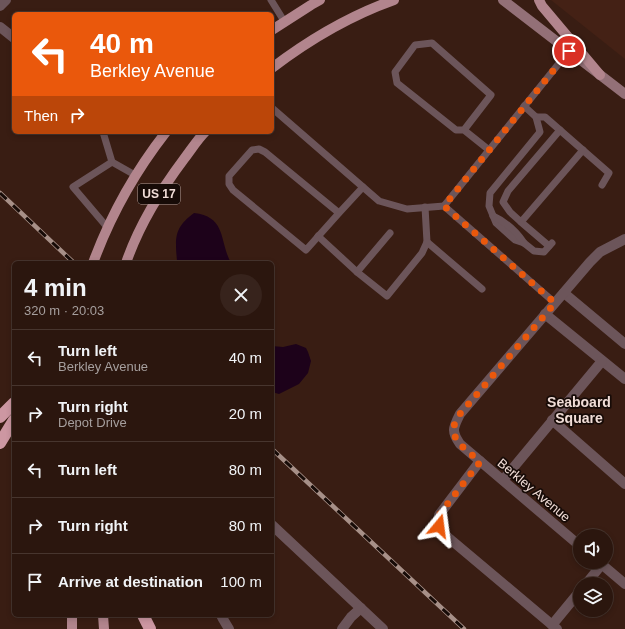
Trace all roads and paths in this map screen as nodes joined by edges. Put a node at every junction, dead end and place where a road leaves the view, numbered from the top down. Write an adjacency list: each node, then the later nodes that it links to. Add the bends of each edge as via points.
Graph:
1 (6, 0): 7 (street)
2 (272, 0): 8 (lane)
3 (320, 0): 8 (main road)
4 (394, 0): 13 (main road, via 338,24 307,42)
5 (502, 0): 12 (main road)
6 (539, 0): 14 (main road)
7 (0, 6)
8 (284, 21): 10 (main road)
9 (0, 27): 11 (street)
10 (274, 28)
11 (12, 36)
12 (569, 51): 14 (main road); 16 (lane)
13 (274, 67)
14 (600, 75): 15 (main road)
15 (625, 94)
16 (524, 106): 18 (lane); 24 (lane)
17 (274, 110): 29 (lane)
18 (536, 117): 20 (lane, via 545,117); 33 (lane, via 540,132 490,193 489,206 493,216 503,220 524,243 534,251 544,252 550,244)
19 (464, 130): 19 (lane, via 456,130 397,83 395,72 415,45 432,42 491,95); 24 (lane)
20 (560, 130): 25 (lane); 33 (lane, via 508,191 503,202)
21 (104, 134): 26 (lane)
22 (165, 134): 27 (main road, US 17)
23 (203, 134): 40 (main road, US 17, via 168,179 154,202)
24 (489, 150): 30 (lane)
25 (583, 150): 28 (lane, via 609,173); 33 (lane)
26 (112, 162): 27 (lane); 34 (lane, via 73,187)
27 (135, 175): 34 (main road, US 17)
28 (602, 185)
29 (364, 187): 31 (lane, via 379,200 407,209); 32 (lane)
30 (444, 206): 31 (lane); 44 (lane)
31 (425, 207): 38 (lane)
32 (338, 213): 36 (lane); 36 (lane, via 259,149 252,150 229,176 229,184 233,190 306,250)
33 (521, 222)
34 (107, 227): 39 (main road, US 17)
35 (390, 233): 41 (lane)
36 (318, 236): 41 (lane)
37 (625, 239): 43 (street, via 600,252)
38 (427, 242): 41 (lane, via 422,253 387,296); 42 (lane)
39 (94, 261)
40 (127, 261)
41 (357, 272)
42 (482, 289)
43 (564, 293): 44 (street); 46 (street)
44 (555, 303): 45 (street)
45 (545, 314): 47 (street); 54 (street, Berkley Avenue, via 460,414 454,427 454,436)
46 (625, 344)
47 (602, 361): 48 (street); 51 (street)
48 (625, 379)
49 (12, 405): 50 (highway)
50 (0, 417)
51 (552, 420): 55 (street); 56 (street)
52 (12, 423): 53 (highway)
53 (0, 443)
54 (480, 462): 55 (street, Berkley Avenue); 67 (street, via 439,515 439,526 444,534)
55 (503, 480): 58 (street, Berkley Avenue)
56 (625, 484)
57 (274, 527): 62 (street)
58 (573, 540)
59 (608, 569): 60 (street)
60 (625, 584)
61 (573, 601): 67 (street)
62 (361, 608): 72 (street); 73 (street)
63 (72, 617): 68 (main road)
64 (103, 617): 69 (main road)
65 (144, 617): 70 (highway)
66 (222, 617): 71 (street)
67 (554, 627)
68 (72, 629)
69 (104, 629)
70 (150, 629)
71 (229, 629)
72 (342, 629)
73 (383, 629)

